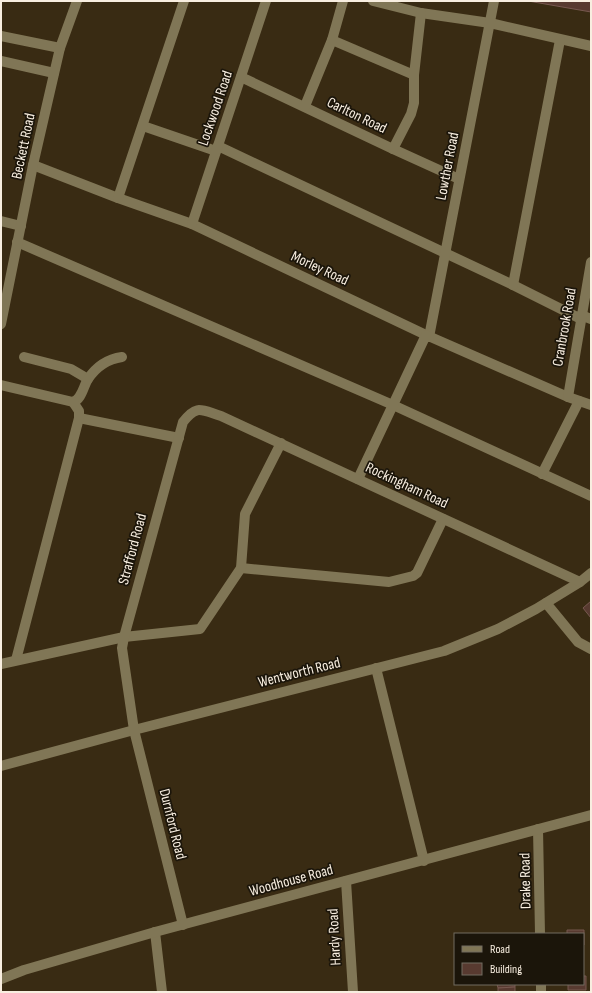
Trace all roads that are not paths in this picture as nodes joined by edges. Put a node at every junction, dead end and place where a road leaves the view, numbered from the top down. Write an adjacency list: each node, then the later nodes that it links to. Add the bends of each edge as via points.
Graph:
1 (77, 1): 13 (street, Beckett Road)
2 (184, 1): 19 (street)
3 (266, 1): 17 (street, Lockwood Road)
4 (343, 1): 10 (street)
5 (373, 1): 7 (street)
6 (494, 1): 8 (street, Lowther Road)
7 (421, 12): 8 (street); 16 (street)
8 (490, 23): 11 (street); 23 (street, Lowther Road)
9 (1, 36): 13 (street)
10 (332, 40): 16 (street); 18 (street)
11 (560, 40): 12 (street); 31 (street)
12 (591, 46)
13 (60, 48): 15 (street, Beckett Road)
14 (1, 61): 15 (street)
15 (54, 73): 22 (street, Beckett Road)
16 (414, 75): 21 (street, via 414,103 411,114)
17 (242, 77): 18 (street, Carlton Road); 20 (street, Lockwood Road)
18 (305, 106): 21 (street, Carlton Road)
19 (143, 126): 20 (street); 24 (street)
20 (217, 149): 26 (street, Lockwood Road); 29 (street)
21 (393, 149): 23 (street, Carlton Road)
22 (34, 164): 24 (street, Morley Road); 27 (street, Beckett Road)
23 (459, 178): 29 (street, Lowther Road)
24 (118, 198): 26 (street, Morley Road)
25 (1, 221): 27 (street)
26 (192, 224): 35 (street, Morley Road)
27 (21, 226): 28 (street, Beckett Road)
28 (17, 242): 34 (street, Beckett Road); 43 (street)
29 (446, 255): 31 (street); 35 (street, Lowther Road)
30 (591, 262): 32 (street, Cranbrook Road)
31 (513, 285): 32 (street)
32 (581, 317): 33 (street); 40 (street, Cranbrook Road)
33 (591, 319)
34 (1, 324)
35 (428, 336): 40 (street, Morley Road); 43 (street, Lowther Road)
36 (24, 357): 38 (street, via 71,369)
37 (122, 357): 38 (street, via 103,363)
38 (88, 379): 42 (street, via 79,398)
39 (1, 385): 42 (street)
40 (568, 397): 41 (street, Morley Road)
41 (578, 401): 44 (street, Morley Road); 49 (street)
42 (72, 402): 46 (street, via 79,411)
43 (393, 405): 49 (street); 50 (street, Lowther Road)
44 (591, 405)
45 (221, 416): 47 (street, Strafford Road, via 200,409 191,412 183,422); 48 (street, Rockingham Road)
46 (79, 418): 47 (street); 59 (street)
47 (179, 438): 57 (street, Strafford Road)
48 (281, 443): 50 (street, Rockingham Road); 53 (street, via 245,514)
49 (542, 474): 51 (street)
50 (358, 479): 52 (street, Rockingham Road)
51 (591, 496)
52 (443, 519): 53 (street, via 417,573 413,576 388,582); 55 (street, Rockingham Road)
53 (241, 568): 57 (street, via 200,629)
54 (591, 573): 55 (street, Wentworth Road)
55 (580, 582): 56 (street, Wentworth Road)
56 (546, 603): 58 (street, via 578,642); 61 (street, Wentworth Road, via 498,628 444,651)
57 (124, 637): 59 (street); 62 (street, Strafford Road, via 122,648)
58 (591, 649)
59 (16, 660): 60 (street)
60 (1, 664)
61 (376, 668): 62 (street, Wentworth Road); 66 (street)
62 (134, 730): 63 (street, Wentworth Road); 68 (street, Durnford Road)
63 (1, 766)
64 (591, 815): 65 (street, Woodhouse Road)
65 (538, 828): 66 (street, Woodhouse Road); 70 (street, Drake Road)
66 (424, 861): 67 (street, Woodhouse Road)
67 (346, 881): 68 (street, Woodhouse Road); 73 (street, Hardy Road)
68 (183, 925): 69 (street, Woodhouse Road)
69 (155, 932): 71 (street, Woodhouse Road, via 24,970); 72 (street)
70 (540, 933)
71 (1, 980)
72 (162, 992)
73 (353, 992)

